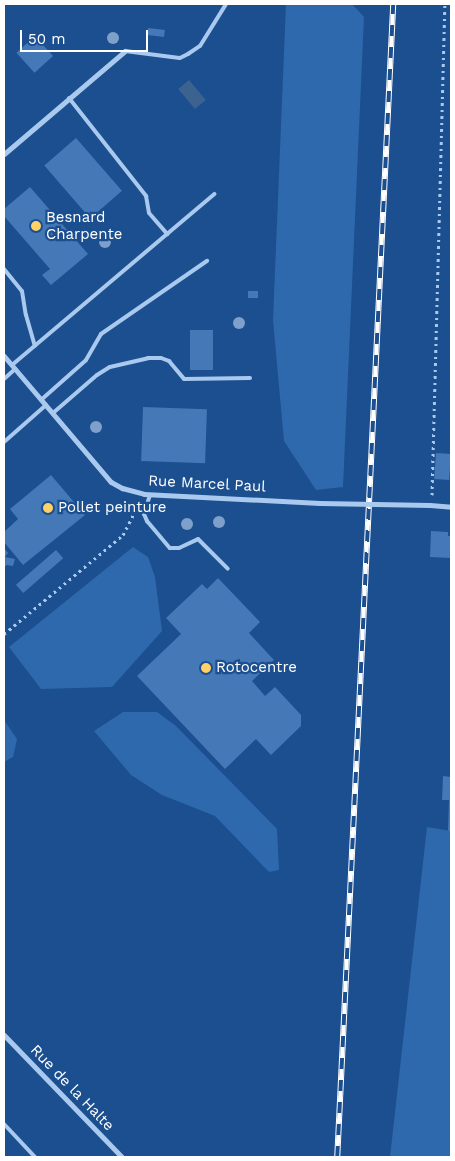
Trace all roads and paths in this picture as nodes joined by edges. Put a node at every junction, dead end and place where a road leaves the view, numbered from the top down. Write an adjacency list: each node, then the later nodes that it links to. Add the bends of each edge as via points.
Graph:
1 (226, 4): 3 (lane, via 200,46 180,58)
2 (445, 4): 20 (path)
3 (125, 51): 4 (street)
4 (69, 98): 5 (street); 7 (lane, via 146,196 149,213)
5 (4, 154)
6 (214, 194): 7 (lane)
7 (168, 234): 10 (lane)
8 (207, 260): 15 (lane, via 101,334 86,360)
9 (4, 269): 10 (lane, via 22,290)
10 (35, 346): 12 (lane)
11 (4, 356): 12 (street, Rue Marcel Paul)
12 (14, 367): 13 (lane); 15 (street, Rue Marcel Paul)
13 (4, 378)
14 (250, 378): 17 (lane, via 184,379 169,361 148,358 110,368 97,375)
15 (41, 400): 16 (street, Rue Marcel Paul)
16 (46, 405): 17 (street, Rue Marcel Paul); 18 (lane)
17 (53, 413): 19 (street, Rue Marcel Paul, via 111,482)
18 (4, 442)
19 (147, 495): 20 (street, Rue Marcel Paul, bridge); 22 (lane, via 144,514 147,521 170,548 180,548 198,539); 23 (path, via 123,535)
20 (431, 505): 21 (street, Rue Marcel Paul)
21 (451, 507)
22 (228, 568)
23 (4, 634)
24 (4, 1035): 27 (street, Rue de la Halte)
25 (4, 1124): 26 (lane)
26 (35, 1157)
27 (122, 1157)

